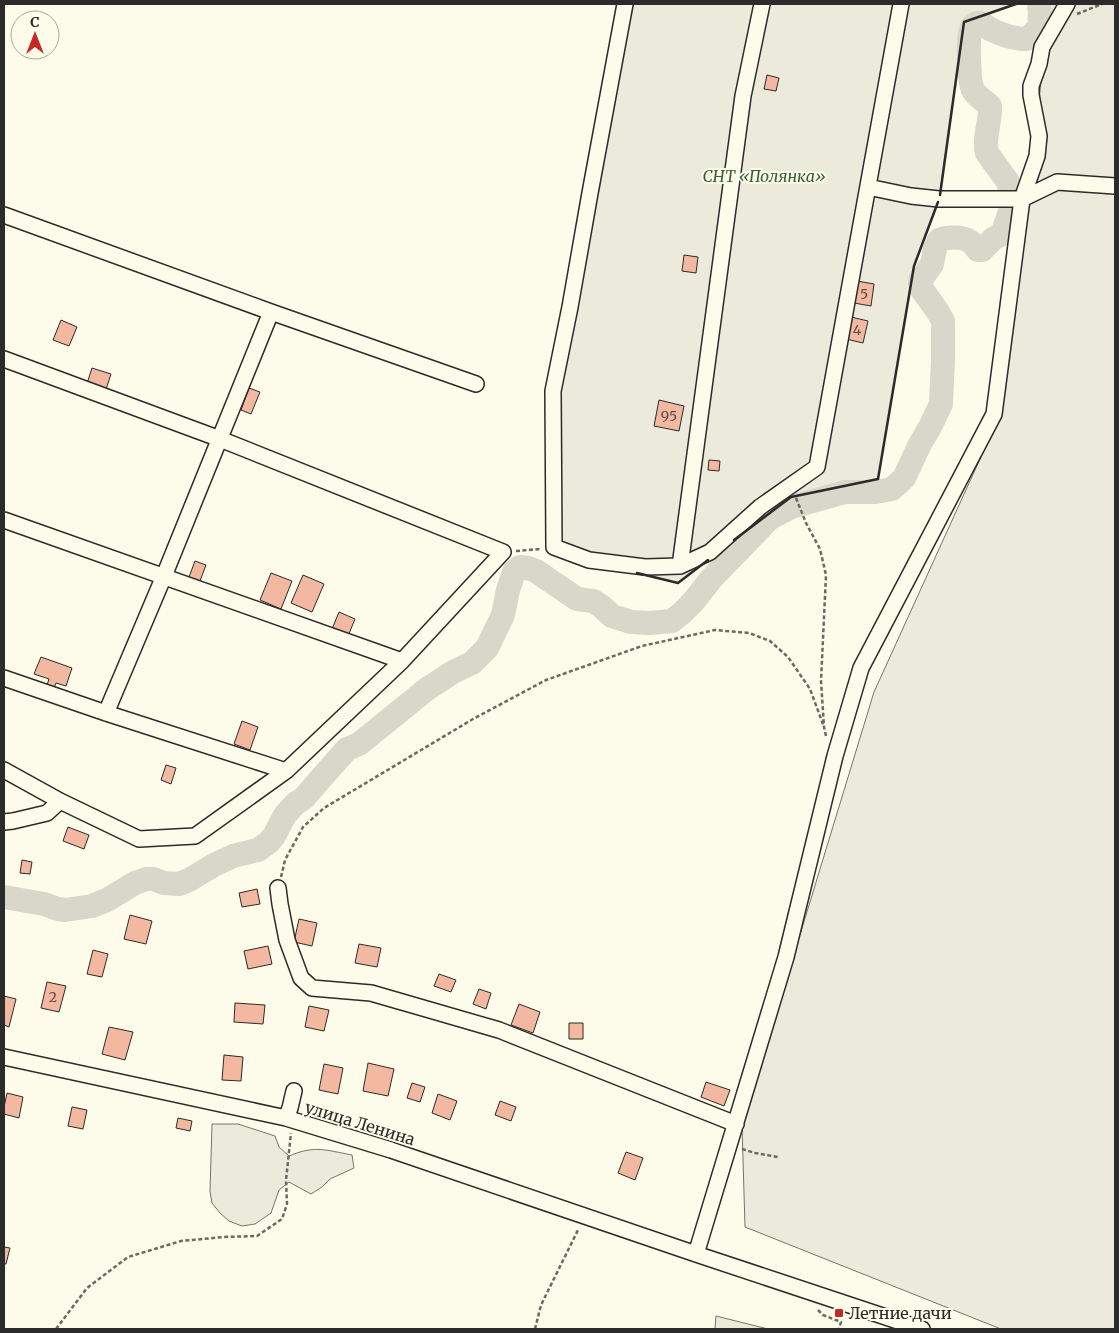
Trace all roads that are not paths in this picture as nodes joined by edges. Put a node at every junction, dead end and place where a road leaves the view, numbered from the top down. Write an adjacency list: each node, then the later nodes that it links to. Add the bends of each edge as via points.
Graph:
1 (625, 4): 14 (street, via 553,391 554,548 590,560 645,567)
2 (762, 4): 14 (street, via 743,96)
3 (901, 4): 6 (street)
4 (1064, 8): 7 (street, via 1042,47 1031,86 1039,136 1037,156)
5 (1115, 186): 7 (street, via 1058,182)
6 (868, 187): 7 (street, via 939,199); 14 (street, via 817,467 760,507 710,552)
7 (1022, 199): 27 (street, via 994,414 861,668 834,756 786,957)
8 (4, 215): 9 (street)
9 (271, 312): 11 (street); 12 (street)
10 (4, 359): 12 (street)
11 (476, 384)
12 (220, 439): 15 (street); 16 (street, via 503,552)
13 (4, 520): 15 (street)
14 (680, 566)
15 (164, 576): 16 (street); 18 (street)
16 (402, 661): 20 (street)
17 (4, 678): 18 (street)
18 (106, 713): 20 (street)
19 (4, 770): 21 (street)
20 (286, 771): 21 (street, via 194,836 139,839)
21 (60, 801): 22 (street, via 47,812)
22 (4, 822)
23 (278, 888): 27 (street, via 287,940 301,978 312,988 371,993 499,1030)
24 (4, 1057): 26 (street, улица Ленина)
25 (294, 1091): 26 (street)
26 (288, 1119): 28 (street, улица Ленина, via 391,1150)
27 (736, 1124): 28 (street)
28 (696, 1254): 29 (street, улица Ленина)
29 (922, 1329)

